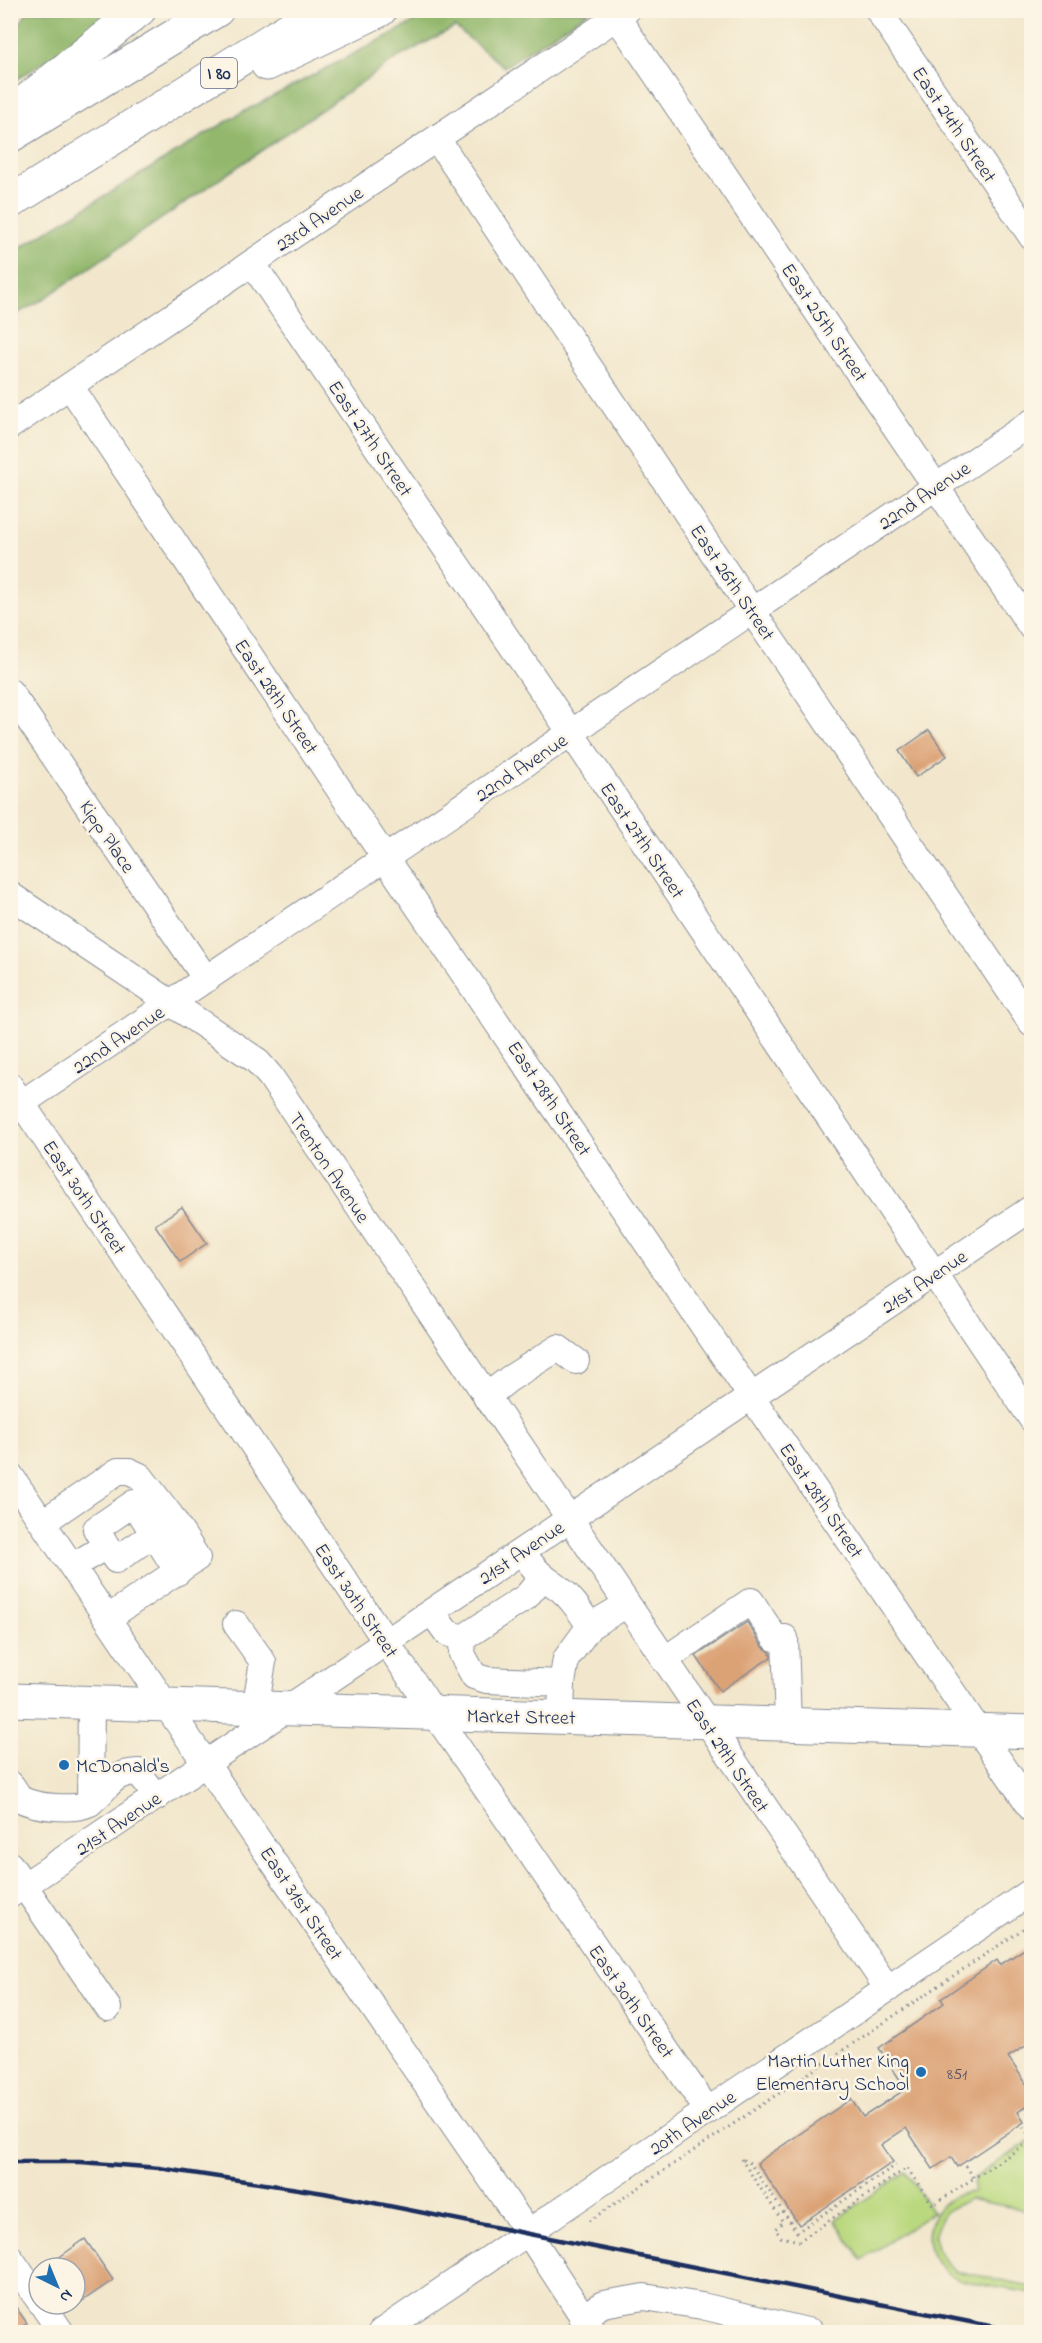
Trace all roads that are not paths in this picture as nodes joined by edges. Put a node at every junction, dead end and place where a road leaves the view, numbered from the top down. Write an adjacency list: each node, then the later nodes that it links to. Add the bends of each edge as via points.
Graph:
1 (139, 10): 7 (main road)
2 (318, 10): 8 (main road, I 80)
3 (380, 10): 8 (main road)
4 (878, 10): 12 (street, East 24th Street)
5 (622, 14): 10 (street, 23rd Avenue); 17 (street, East 25th Street)
6 (207, 15): 9 (main road)
7 (10, 114)
8 (119, 135): 11 (main road, I 80)
9 (10, 136)
10 (437, 139): 13 (street, 23rd Avenue); 18 (street, East 26th Street)
11 (10, 202)
12 (1032, 237)
13 (252, 263): 14 (street, 23rd Avenue); 21 (street, East 27th Street)
14 (70, 386): 16 (street, 23rd Avenue); 22 (street, East 28th Street)
15 (1032, 422): 17 (street, 22nd Avenue)
16 (10, 426)
17 (936, 487): 18 (street, 22nd Avenue); 19 (street, East 25th Street)
18 (752, 611): 21 (street, 22nd Avenue); 26 (street, East 26th Street)
19 (1032, 628)
20 (10, 692): 24 (street, Kipp Place)
21 (571, 733): 22 (street, 22nd Avenue); 29 (street, East 27th Street)
22 (385, 858): 24 (street, 22nd Avenue); 32 (street, East 28th Street)
23 (10, 895): 25 (street, Trenton Avenue)
24 (206, 980): 25 (street, 22nd Avenue)
25 (172, 1003): 27 (street, 22nd Avenue); 31 (street, Trenton Avenue, via 256,1060 270,1076)
26 (1032, 1024)
27 (14, 1100): 49 (street, East 30th Street)
28 (1032, 1208): 29 (street, 21st Avenue)
29 (934, 1274): 32 (street, 21st Avenue); 33 (street, East 27th Street)
30 (576, 1361): 31 (street, via 558,1348)
31 (486, 1397): 35 (street, Trenton Avenue)
32 (751, 1397): 35 (street, 21st Avenue); 61 (street, East 28th Street)
33 (1032, 1419)
34 (10, 1475): 36 (street, East 31st Street)
35 (569, 1520): 39 (street, 21st Avenue); 43 (street, East 29th Street)
36 (44, 1522): 40 (street, East 31st Street); 41 (street, via 118,1471 129,1471 140,1476 197,1558)
37 (154, 1534): 38 (street, via 116,1560); 38 (street, via 134,1503 96,1529); 41 (street)
38 (106, 1546): 40 (street)
39 (521, 1552): 42 (street); 44 (street, 21st Avenue)
40 (73, 1566): 45 (street, East 31st Street)
41 (178, 1572): 45 (street)
42 (542, 1578): 47 (street, via 573,1600); 48 (street, via 526,1597)
43 (626, 1605): 47 (street); 50 (street, East 29th Street)
44 (432, 1612): 48 (street, via 447,1633); 49 (street, 21st Avenue)
45 (108, 1618): 54 (street, East 31st Street)
46 (236, 1624): 55 (street, via 263,1662)
47 (590, 1626): 51 (street, via 566,1659)
48 (463, 1638): 51 (street, via 462,1654 474,1676)
49 (386, 1642): 56 (street, 21st Avenue); 57 (street, East 30th Street)
50 (664, 1660): 59 (street, East 29th Street); 60 (street, via 752,1601 775,1638 785,1638)
51 (562, 1683): 58 (street)
52 (10, 1700): 53 (main road, Market Street)
53 (91, 1703): 54 (main road, Market Street); 66 (street)
54 (167, 1706): 55 (main road, Market Street); 63 (street, East 31st Street)
55 (255, 1708): 56 (main road, Market Street)
56 (287, 1709): 57 (main road, Market Street); 63 (street, 21st Avenue)
57 (435, 1714): 58 (main road, Market Street); 72 (street, East 30th Street)
58 (561, 1717): 59 (main road, Market Street)
59 (705, 1721): 60 (main road, Market Street); 70 (street, East 29th Street)
60 (788, 1724): 61 (main road, Market Street)
61 (980, 1730): 62 (main road, Market Street); 67 (street, East 28th Street)
62 (1032, 1732)
63 (206, 1764): 65 (street, 21st Avenue); 73 (street, East 31st Street)
64 (10, 1784): 66 (street, via 21,1798 38,1805)
65 (157, 1797): 66 (street, via 138,1772 125,1772); 68 (street, 21st Avenue)
66 (90, 1803)
67 (1032, 1809)
68 (15, 1882): 71 (street)
69 (1032, 1891): 70 (street, 20th Avenue)
70 (888, 1989): 72 (street, 20th Avenue)
71 (108, 2008)
72 (708, 2111): 73 (street, 20th Avenue)
73 (529, 2234): 77 (street, East 31st Street); 79 (street, 20th Avenue)
74 (10, 2258): 75 (street)
75 (27, 2283)
76 (50, 2316): 78 (street)
77 (588, 2324): 80 (street, via 603,2304 644,2297 702,2306)
78 (61, 2332)
79 (381, 2332)
80 (811, 2332)

